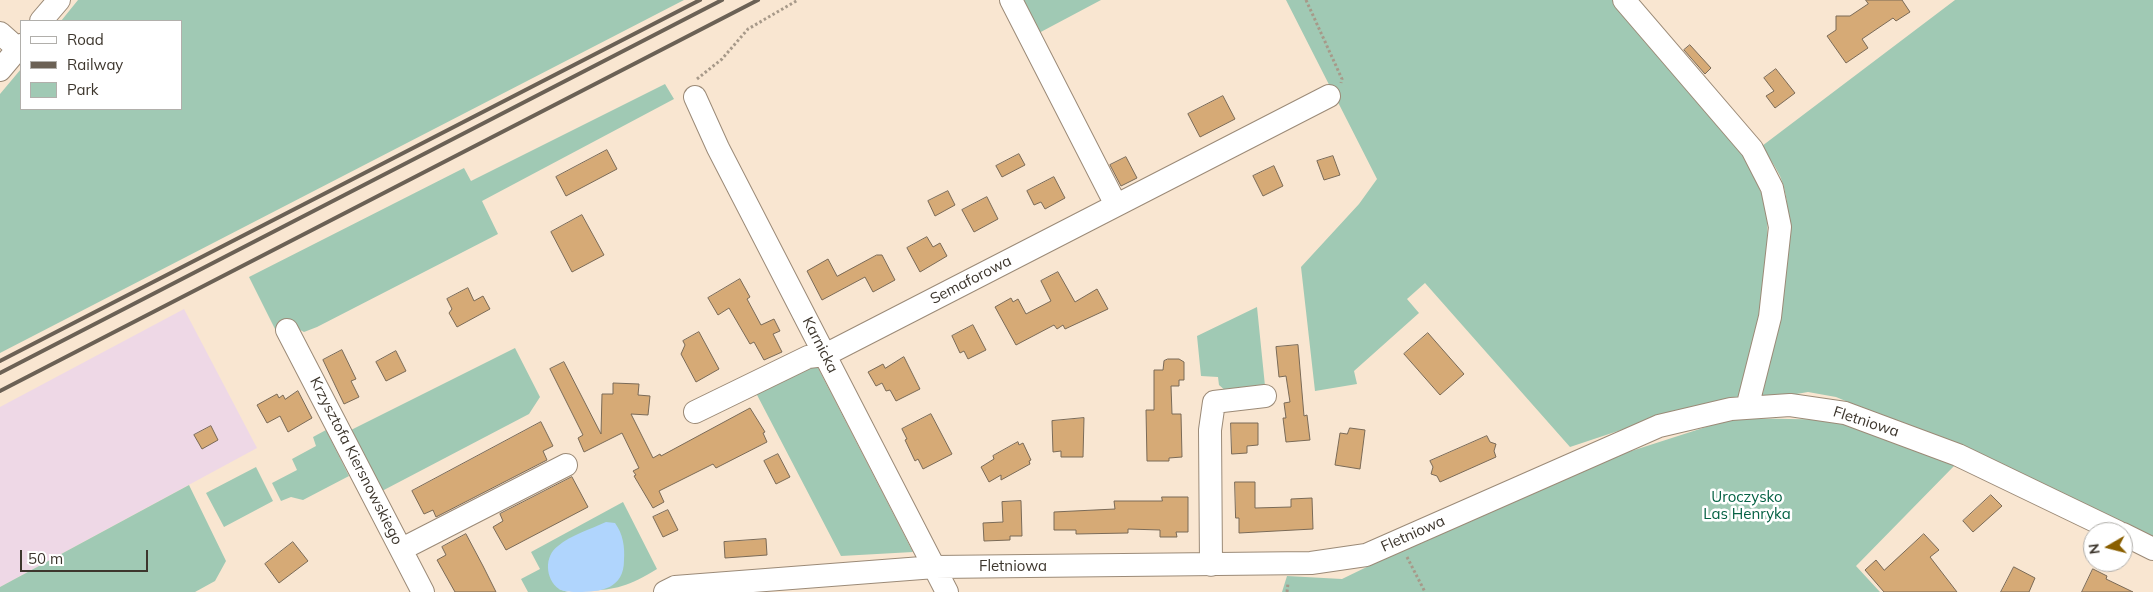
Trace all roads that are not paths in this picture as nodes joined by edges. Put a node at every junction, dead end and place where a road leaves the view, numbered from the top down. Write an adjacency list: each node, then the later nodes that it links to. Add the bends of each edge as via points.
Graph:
1 (59, 0): 4 (street)
2 (1011, 0): 10 (street)
3 (1624, 0): 14 (street, via 1752,149 1772,188 1780,226 1770,317)
4 (42, 20)
5 (0, 32): 6 (street)
6 (20, 47): 7 (street)
7 (0, 70)
8 (1329, 96): 10 (street, Semaforowa)
9 (696, 97): 12 (street, Karnicka, via 718,148)
10 (1116, 205): 12 (street, Semaforowa)
11 (287, 330): 19 (street, Krzysztofa Kiersnowskiego)
12 (825, 355): 15 (street, Semaforowa, via 808,357); 22 (street, Karnicka)
13 (1264, 396): 21 (street, via 1214,402 1210,430)
14 (1746, 408): 17 (street, Fletniowa, via 1790,405 1846,412 1958,455); 21 (street, Fletniowa, via 1659,426 1366,554 1311,563)
15 (695, 412)
16 (566, 465): 19 (street)
17 (2097, 522)
18 (2133, 539): 20 (street)
19 (402, 549): 23 (street, Krzysztofa Kiersnowskiego)
20 (2153, 549)
21 (1211, 565): 22 (street, Fletniowa)
22 (935, 567): 24 (street, Fletniowa, via 675,587); 25 (street, Karnicka)
23 (423, 592)
24 (665, 592)
25 (948, 592)

